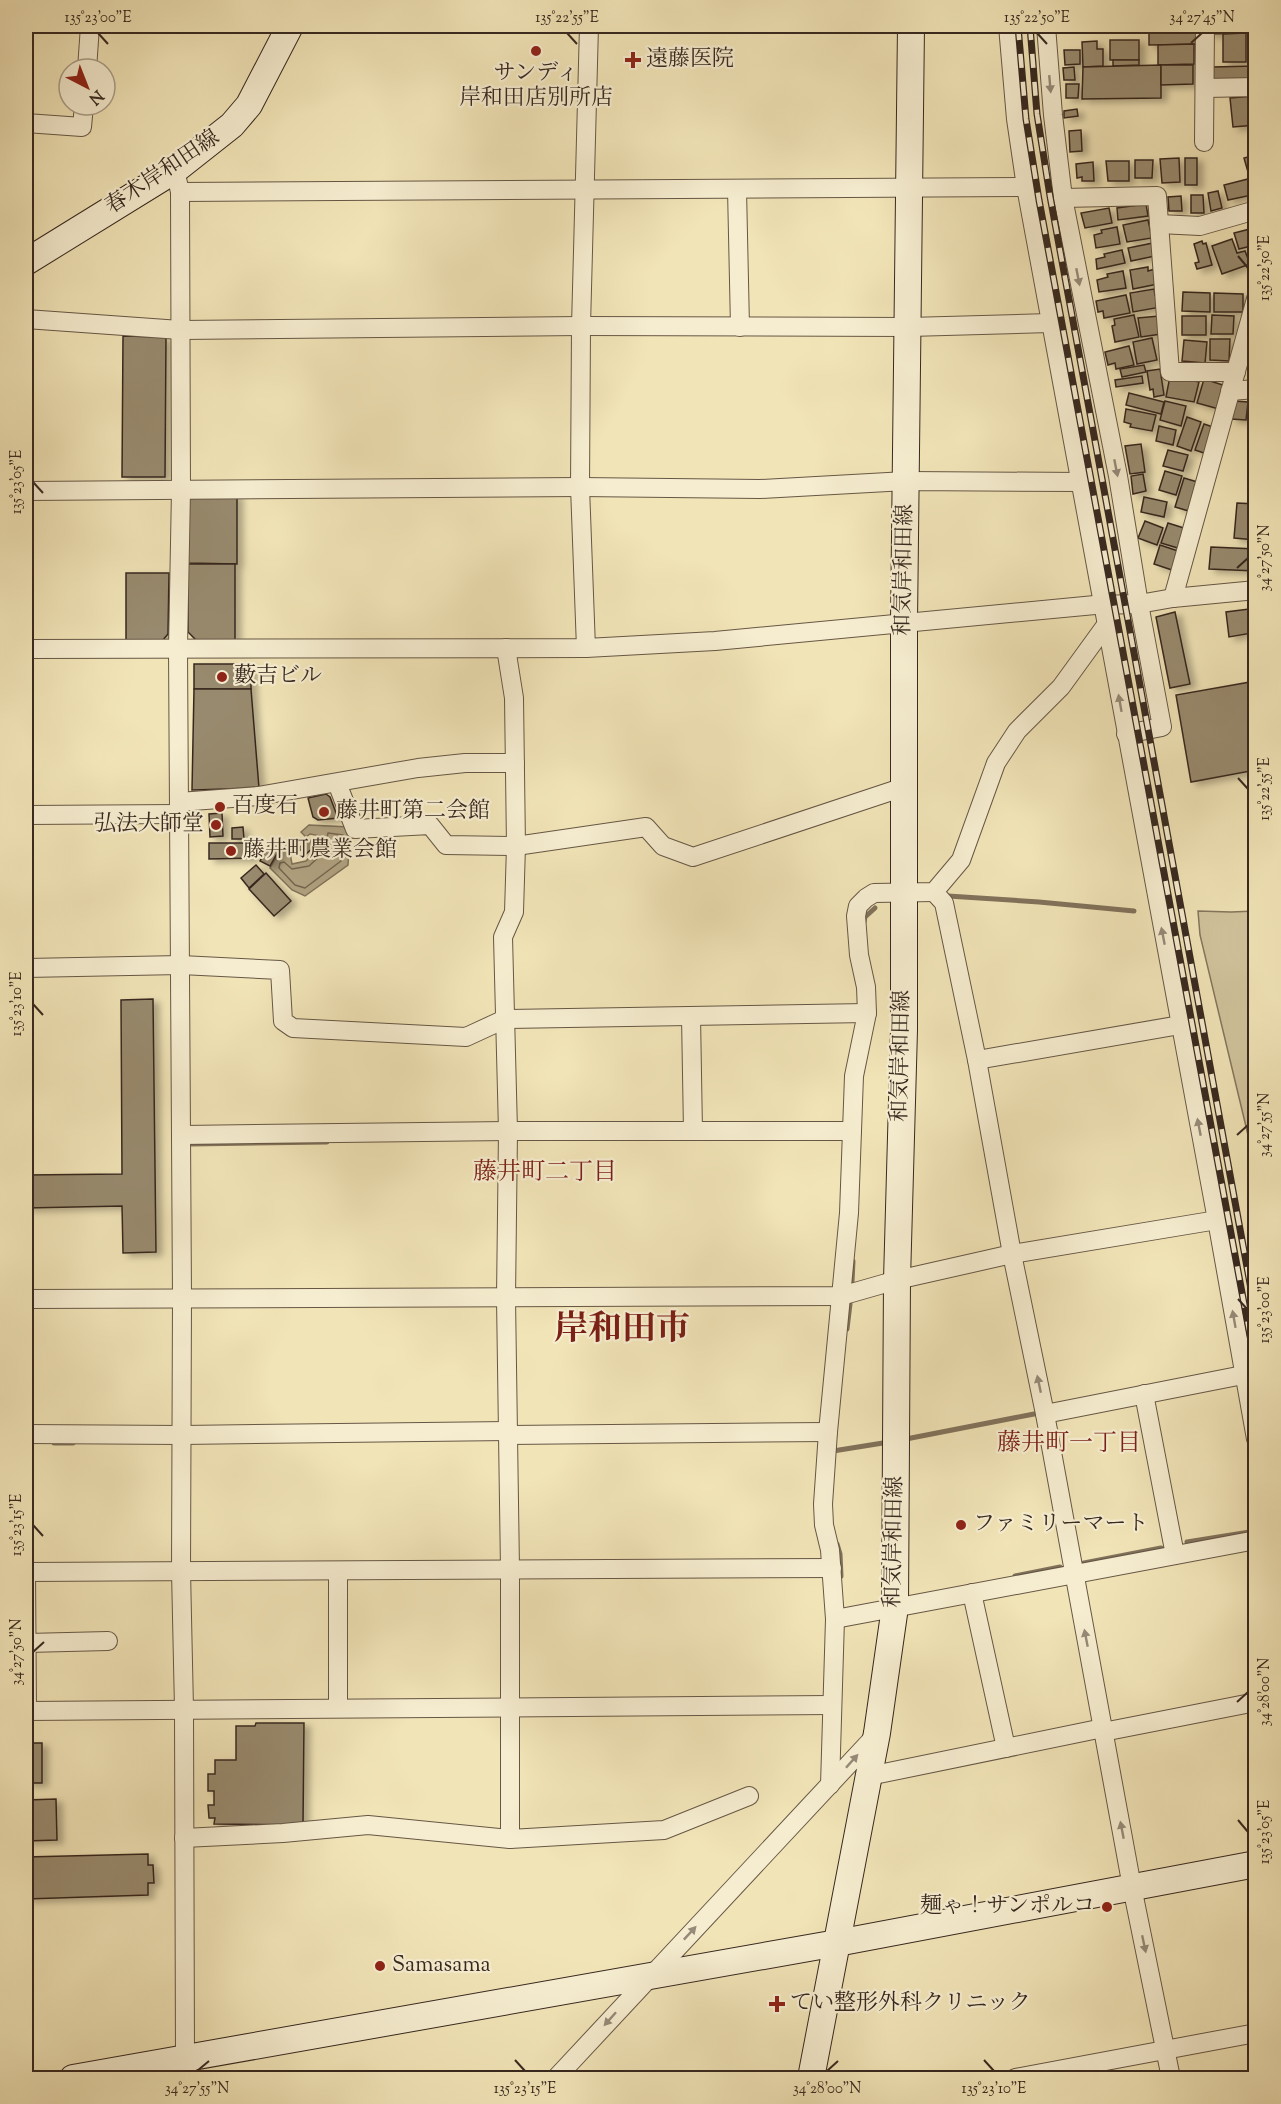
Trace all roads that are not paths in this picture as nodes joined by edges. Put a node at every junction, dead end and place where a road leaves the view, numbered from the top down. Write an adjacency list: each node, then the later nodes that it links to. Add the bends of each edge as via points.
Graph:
1 (90, 26): 8 (street)
2 (290, 26): 14 (main road, 春木岸和田線, via 249,105)
3 (589, 26): 18 (street)
4 (911, 26): 17 (main road, 和気岸和田線)
5 (1008, 26): 15 (street)
6 (1046, 26): 19 (street, one-way to 19)
7 (1205, 26): 10 (street)
8 (88, 57)
9 (1256, 87): 10 (street)
10 (1206, 88): 13 (street)
11 (83, 117): 12 (street, via 82,127)
12 (26, 123)
13 (1204, 142)
14 (177, 181): 18 (street); 22 (main road, 春木岸和田線); 29 (street)
15 (1026, 187): 17 (street); 25 (street)
16 (737, 189): 17 (street); 18 (street); 27 (street)
17 (910, 189): 28 (main road, 和気岸和田線)
18 (584, 190): 26 (street)
19 (1063, 198): 21 (street, via 1157,196); 41 (street, one-way to 41)
20 (1256, 210): 21 (street, via 1200,226)
21 (1159, 224): 30 (street, via 1170,372)
22 (26, 262)
23 (1256, 299): 30 (street)
24 (26, 319): 29 (street)
25 (1050, 323): 28 (street); 34 (street)
26 (581, 326): 27 (street); 29 (street); 35 (street)
27 (740, 327): 28 (street)
28 (909, 327): 33 (main road, 和気岸和田線)
29 (180, 330): 36 (street)
30 (1236, 372): 32 (street)
31 (1256, 389): 32 (street)
32 (1230, 391): 39 (street)
33 (906, 481): 34 (street); 35 (street, via 760,489); 42 (main road, 和気岸和田線)
34 (1082, 482): 40 (street)
35 (580, 487): 36 (street); 46 (street)
36 (181, 490): 37 (street); 44 (street)
37 (26, 491)
38 (1256, 590): 39 (street)
39 (1173, 598): 41 (street)
40 (1103, 604): 41 (street); 42 (street); 43 (street)
41 (1139, 604): 48 (street, via 1162,727)
42 (904, 622): 46 (street, via 715,641); 51 (main road, 和気岸和田線)
43 (1106, 625): 48 (street, one-way to 43); 56 (street, via 1061,687 1017,731 996,763 961,860)
44 (178, 648): 45 (street); 47 (street); 52 (street)
45 (506, 648): 46 (street); 49 (street, via 514,698)
46 (586, 648)
47 (26, 649)
48 (1126, 734): 62 (street, one-way to 48)
49 (515, 763): 50 (street, via 418,768); 54 (street)
50 (337, 783): 52 (street); 54 (street, via 355,829 430,825 446,845)
51 (904, 787): 54 (street, via 693,857 663,846 646,827); 55 (main road, 和気岸和田線)
52 (179, 808): 53 (street); 57 (street)
53 (26, 815)
54 (516, 846): 61 (street, via 514,912 503,937)
55 (904, 892): 56 (street); 59 (street, via 874,893 858,906); 70 (main road, 和気岸和田線)
56 (934, 892): 63 (street, via 944,903)
57 (181, 965): 58 (street); 61 (street, via 280,970 283,1021 293,1028 466,1036); 67 (street)
58 (26, 968)
59 (867, 1013): 60 (street); 66 (street, via 854,1076)
60 (691, 1016): 61 (street); 65 (street)
61 (505, 1019): 64 (street)
62 (1180, 1025): 63 (street); 68 (street, one-way to 62)
63 (977, 1060): 69 (street)
64 (508, 1131): 65 (street); 67 (street); 73 (street)
65 (693, 1131): 66 (street)
66 (852, 1131): 71 (street)
67 (182, 1135): 72 (street)
68 (1217, 1220): 69 (street); 75 (street, one-way to 68)
69 (1012, 1254): 70 (street); 77 (street, one-way to 69)
70 (897, 1280): 71 (street); 92 (main road, 和気岸和田線)
71 (841, 1296): 73 (street); 78 (street)
72 (182, 1298): 73 (street); 74 (street); 81 (street)
73 (506, 1298): 79 (street)
74 (26, 1299)
75 (1243, 1375): 76 (street); 82 (street)
76 (1144, 1394): 77 (street); 84 (street)
77 (1045, 1414): 90 (street)
78 (828, 1432): 79 (street); 85 (street, via 824,1525)
79 (508, 1433): 81 (street); 86 (street)
80 (26, 1434): 81 (street)
81 (182, 1435): 87 (street)
82 (1256, 1439)
83 (1256, 1540): 84 (street)
84 (1175, 1555): 90 (street)
85 (832, 1568): 86 (street); 93 (street)
86 (510, 1570): 88 (street); 99 (street)
87 (181, 1571): 88 (street); 89 (street); 100 (street)
88 (338, 1571): 98 (street)
89 (26, 1572): 95 (street)
90 (1074, 1574): 91 (street); 102 (street, one-way to 90)
91 (972, 1593): 92 (street); 104 (street)
92 (895, 1607): 93 (street); 103 (main road, 和気岸和田線)
93 (835, 1619): 97 (street)
94 (108, 1641): 95 (street)
95 (27, 1642): 101 (street)
96 (1256, 1702): 102 (street)
97 (832, 1705): 99 (street); 106 (street)
98 (338, 1708): 99 (street); 100 (street)
99 (510, 1708): 109 (street)
100 (184, 1709): 101 (street); 108 (street)
101 (26, 1711)
102 (1103, 1730): 104 (street); 111 (street, one-way to 102)
103 (877, 1733): 105 (main road, 和気岸和田線); 106 (street, one-way to 103)
104 (1006, 1748): 105 (street)
105 (869, 1776): 112 (main road, 和気岸和田線)
106 (830, 1785): 113 (street, one-way to 106)
107 (749, 1796): 109 (street, via 664,1830)
108 (184, 1838): 109 (street, via 368,1825); 116 (street)
109 (510, 1839)
110 (1256, 1864): 111 (main road)
111 (1132, 1887): 112 (main road); 115 (street, one-way to 115)
112 (837, 1942): 113 (main road); 119 (main road, 和気岸和田線)
113 (650, 1976): 116 (main road); 118 (street, one-way to 118)
114 (1256, 2033): 115 (street)
115 (1166, 2049): 120 (street); 121 (street)
116 (187, 2069): 117 (main road)
117 (73, 2079)
118 (556, 2079)
119 (811, 2079)
120 (1015, 2079)
121 (1171, 2079)

